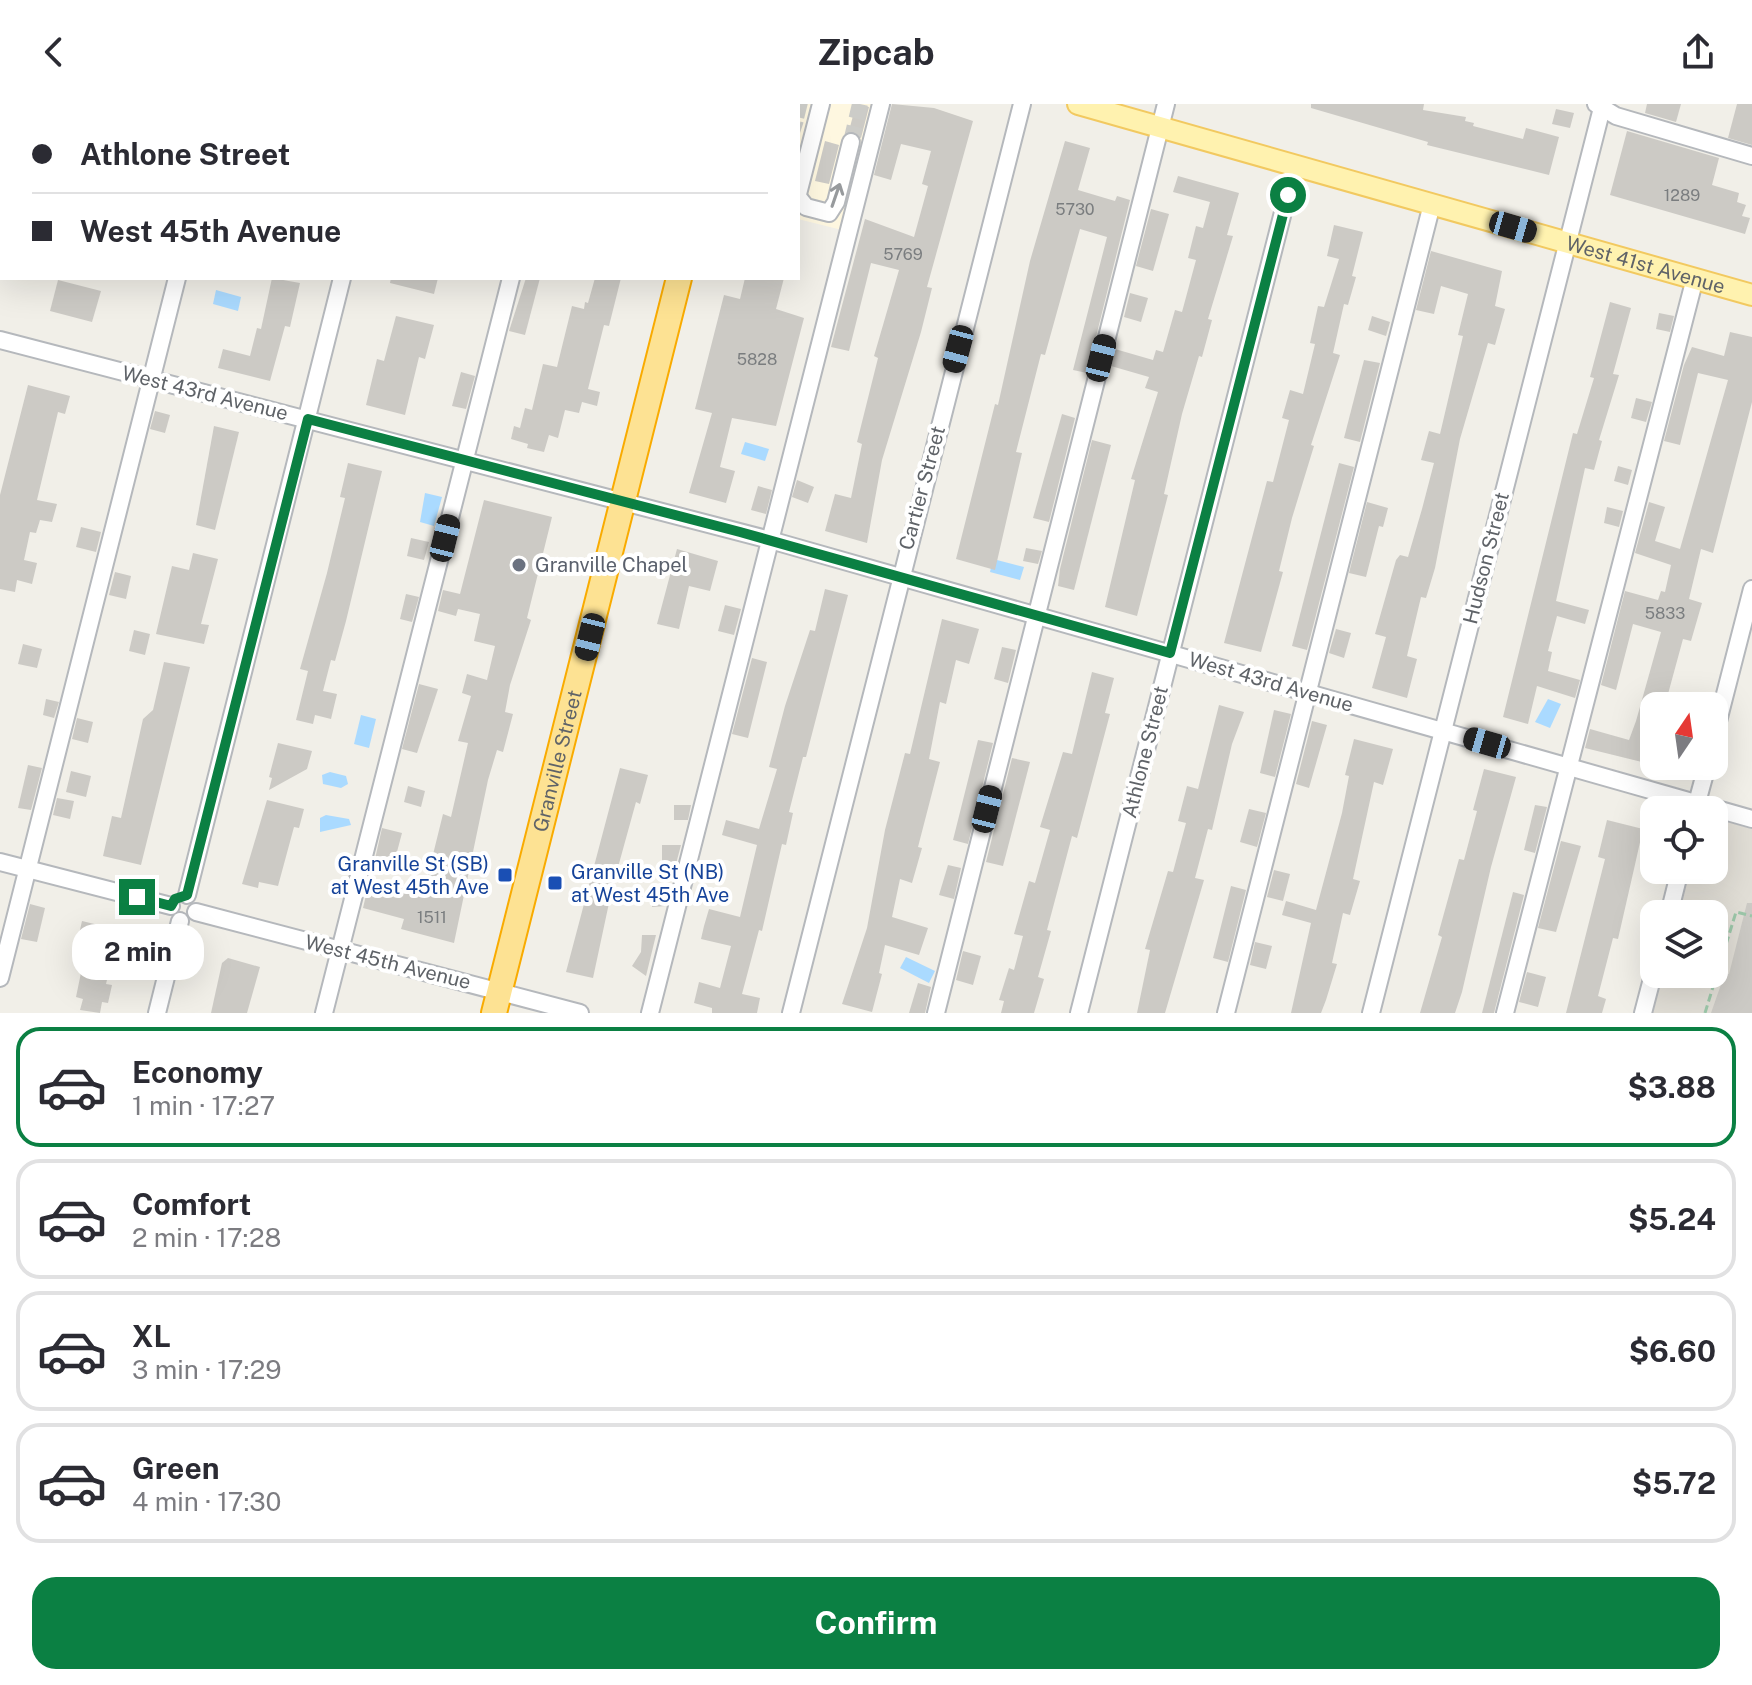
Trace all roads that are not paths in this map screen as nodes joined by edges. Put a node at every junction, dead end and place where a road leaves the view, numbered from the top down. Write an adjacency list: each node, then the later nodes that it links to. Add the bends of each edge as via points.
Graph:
1 (881, 104): 27 (street)
2 (1022, 104): 28 (street, Cartier Street)
3 (1078, 104): 7 (main road, West 41st Avenue)
4 (1166, 104): 7 (street)
5 (1600, 105): 10 (street, via 1616,116); 15 (street, Hudson Street)
6 (815, 110): 9 (street)
7 (1159, 127): 11 (main road, West 41st Avenue); 30 (street)
8 (851, 142): 13 (street, one-way to 8, via 806,207 829,213)
9 (803, 151): 12 (street)
10 (1752, 156)
11 (1295, 165): 14 (main road, West 41st Avenue); 31 (street, Athlone Street)
12 (801, 170)
13 (800, 198)
14 (1432, 204): 15 (main road, West 41st Avenue); 33 (street)
15 (1568, 242): 16 (main road, West 41st Avenue); 34 (street, Hudson Street)
16 (1695, 278): 21 (main road, West 41st Avenue); 35 (street)
17 (176, 280): 23 (street)
18 (342, 280): 24 (street)
19 (510, 280): 25 (street)
20 (679, 280): 26 (highway, Granville Street)
21 (1752, 295)
22 (0, 340): 23 (street, West 43rd Avenue)
23 (150, 380): 24 (street, West 43rd Avenue); 40 (street)
24 (308, 419): 25 (street, West 43rd Avenue); 41 (street)
25 (465, 460): 26 (street, West 43rd Avenue); 45 (street)
26 (625, 501): 27 (street, West 43rd Avenue); 48 (highway, Granville Street)
27 (770, 540): 28 (street, West 43rd Avenue); 52 (street)
28 (900, 577): 30 (street, West 43rd Avenue); 53 (street, Cartier Street)
29 (1752, 589): 32 (street)
30 (1035, 616): 31 (street, West 43rd Avenue); 54 (street)
31 (1170, 653): 33 (street, West 43rd Avenue); 55 (street, Athlone Street)
32 (1726, 692)
33 (1307, 693): 34 (street, West 43rd Avenue); 56 (street)
34 (1442, 730): 35 (street, West 43rd Avenue); 57 (street, Hudson Street)
35 (1570, 767): 36 (street, West 43rd Avenue); 58 (street)
36 (1664, 796)
37 (1728, 813): 38 (street, West 43rd Avenue)
38 (1752, 819)
39 (0, 862): 40 (street)
40 (28, 869): 42 (street); 46 (street)
41 (187, 895): 42 (street); 43 (street)
42 (171, 906): 44 (street)
43 (196, 912): 44 (street, via 192,919); 45 (street, West 45th Avenue)
44 (180, 921): 49 (street)
45 (340, 949): 48 (street, West 45th Avenue); 50 (street)
46 (0, 978)
47 (1650, 988): 59 (street)
48 (497, 1002): 51 (street, West 45th Avenue)
49 (157, 1013)
50 (324, 1013)
51 (580, 1013)
52 (650, 1013)
53 (791, 1013)
54 (936, 1013)
55 (1079, 1013)
56 (1226, 1013)
57 (1371, 1013)
58 (1505, 1013)
59 (1643, 1013)

